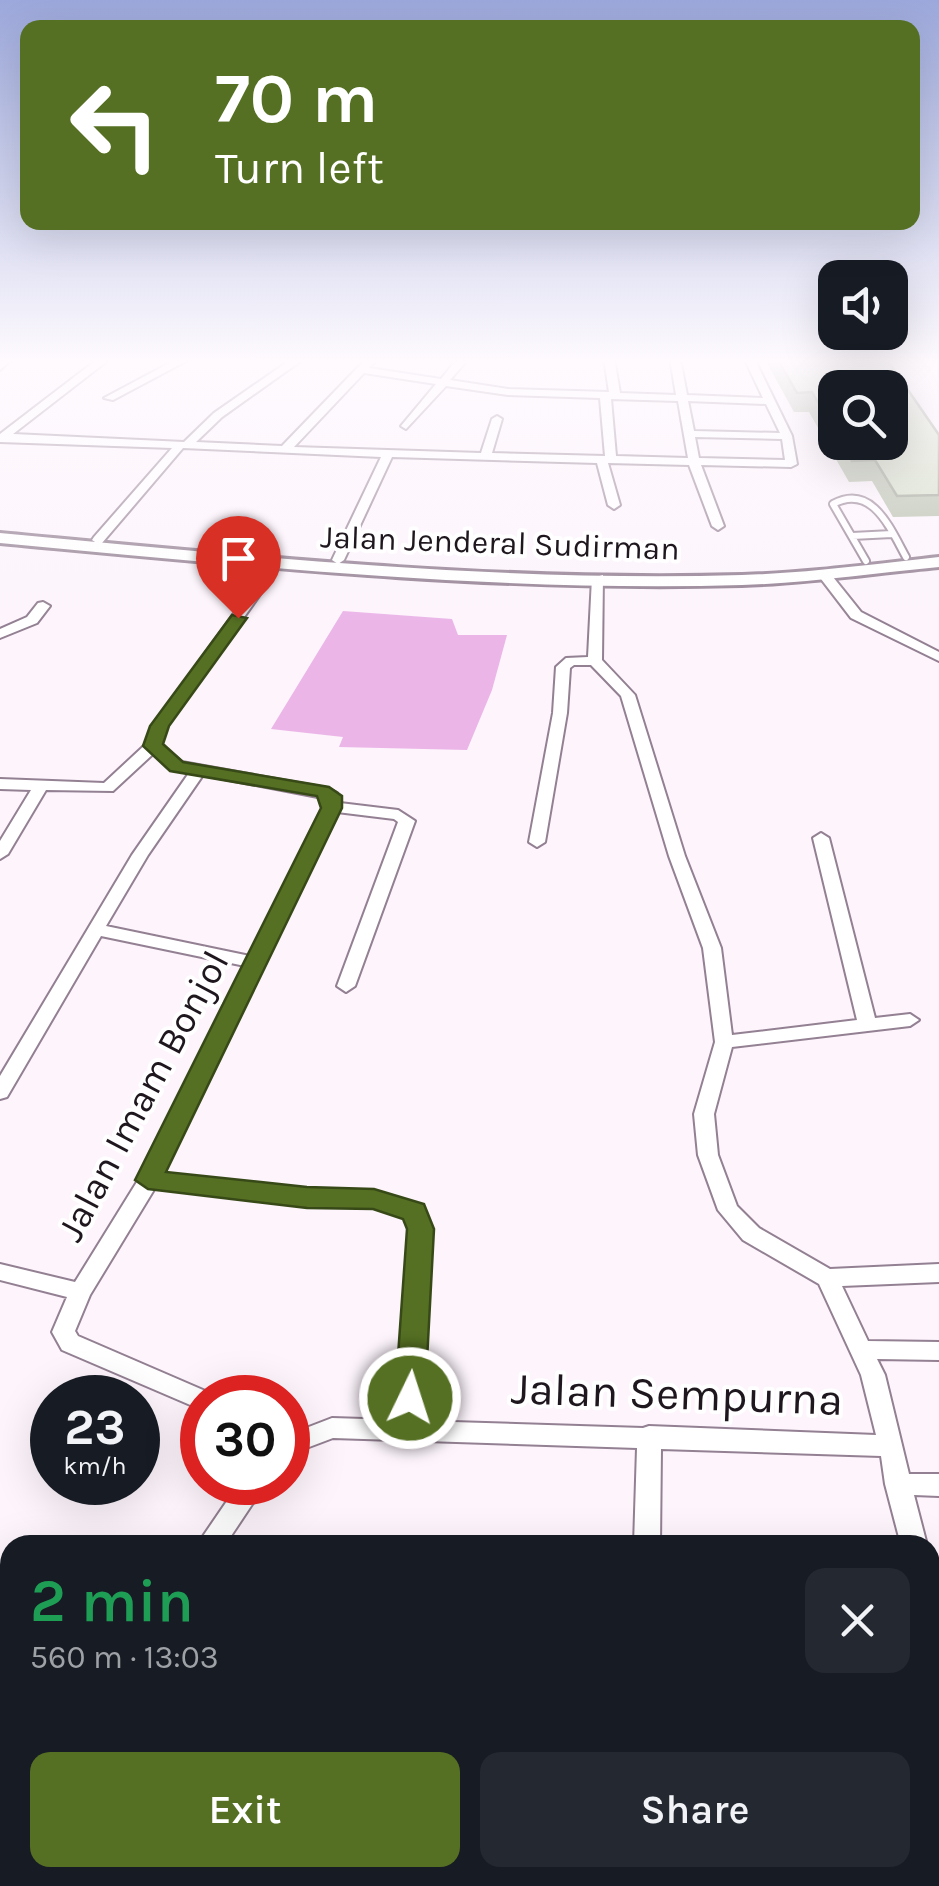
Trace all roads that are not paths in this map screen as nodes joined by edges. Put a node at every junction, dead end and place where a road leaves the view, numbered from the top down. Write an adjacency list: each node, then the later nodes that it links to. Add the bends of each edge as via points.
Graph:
1 (183, 446): 18 (street)
2 (210, 446): 8 (street)
3 (288, 446): 8 (street)
4 (488, 446): 10 (street)
5 (608, 446): 11 (street)
6 (692, 446): 12 (street)
7 (790, 446): 12 (street, via 794,461 782,465)
8 (285, 449): 9 (street)
9 (388, 454): 10 (street); 22 (street)
10 (484, 457): 11 (street)
11 (607, 460): 12 (street); 13 (street)
12 (694, 462): 14 (street)
13 (614, 505)
14 (718, 526)
15 (0, 534): 18 (street, Jalan Jenderal Sudirman); 19 (street, Jalan Jenderal Sudirman)
16 (892, 534): 17 (lane); 17 (lane, via 874,504 841,498 833,504); 21 (lane)
17 (852, 536): 23 (lane)
18 (98, 540): 19 (street, Jalan Jenderal Sudirman)
19 (151, 548): 22 (street, Jalan Jenderal Sudirman); 25 (street, Jalan Jenderal Sudirman)
20 (939, 553): 21 (street, Jalan Jenderal Sudirman)
21 (906, 557): 23 (street, Jalan Jenderal Sudirman)
22 (338, 560): 26 (street, Jalan Jenderal Sudirman)
23 (866, 561): 26 (street, Jalan Jenderal Sudirman)
24 (939, 562): 27 (street, Jalan Jenderal Sudirman)
25 (275, 565): 28 (street, Jalan Jenderal Sudirman); 33 (street)
26 (681, 575): 27 (street, Jalan Jenderal Sudirman); 28 (street, Jalan Jenderal Sudirman)
27 (824, 575): 31 (street, via 856,614)
28 (598, 578): 32 (street)
29 (43, 606): 30 (street, via 32,620)
30 (0, 634)
31 (939, 658)
32 (595, 661): 39 (street, via 563,667); 46 (street, via 628,695 712,948)
33 (152, 746): 34 (street, via 177,766); 36 (street, via 108,788)
34 (198, 771): 37 (street, via 322,791 332,796); 41 (street)
35 (0, 784): 36 (street)
36 (40, 788): 40 (street)
37 (332, 808): 42 (street, Jalan Imam Bonjol); 43 (street, via 407,820)
38 (821, 838): 45 (street)
39 (537, 842)
40 (0, 854)
41 (98, 930): 42 (street); 47 (street)
42 (256, 964): 48 (street, Jalan Imam Bonjol)
43 (346, 986)
44 (910, 1020): 45 (street)
45 (868, 1023): 46 (street)
46 (724, 1042): 51 (street, via 704,1114 708,1155 728,1210 751,1234)
47 (0, 1092)
48 (148, 1180): 52 (street, Jalan Imam Bonjol); 56 (street, via 374,1199 414,1212 420,1229)
49 (0, 1272): 52 (street)
50 (939, 1273): 51 (street)
51 (827, 1278): 53 (street)
52 (80, 1292): 55 (street, Jalan Imam Bonjol, via 63,1332 70,1344)
53 (864, 1350): 54 (street); 59 (street)
54 (939, 1351)
55 (180, 1391)
56 (408, 1431): 57 (street, Jalan Sempurna, via 332,1428); 58 (street, Jalan Sempurna)
57 (310, 1436)
58 (649, 1436): 59 (street, Jalan Sempurna); 64 (street)
59 (887, 1446): 60 (street)
60 (898, 1484): 61 (street); 65 (street)
61 (939, 1485)
62 (239, 1505): 63 (street)
63 (217, 1535)
64 (648, 1535)
65 (911, 1535)

